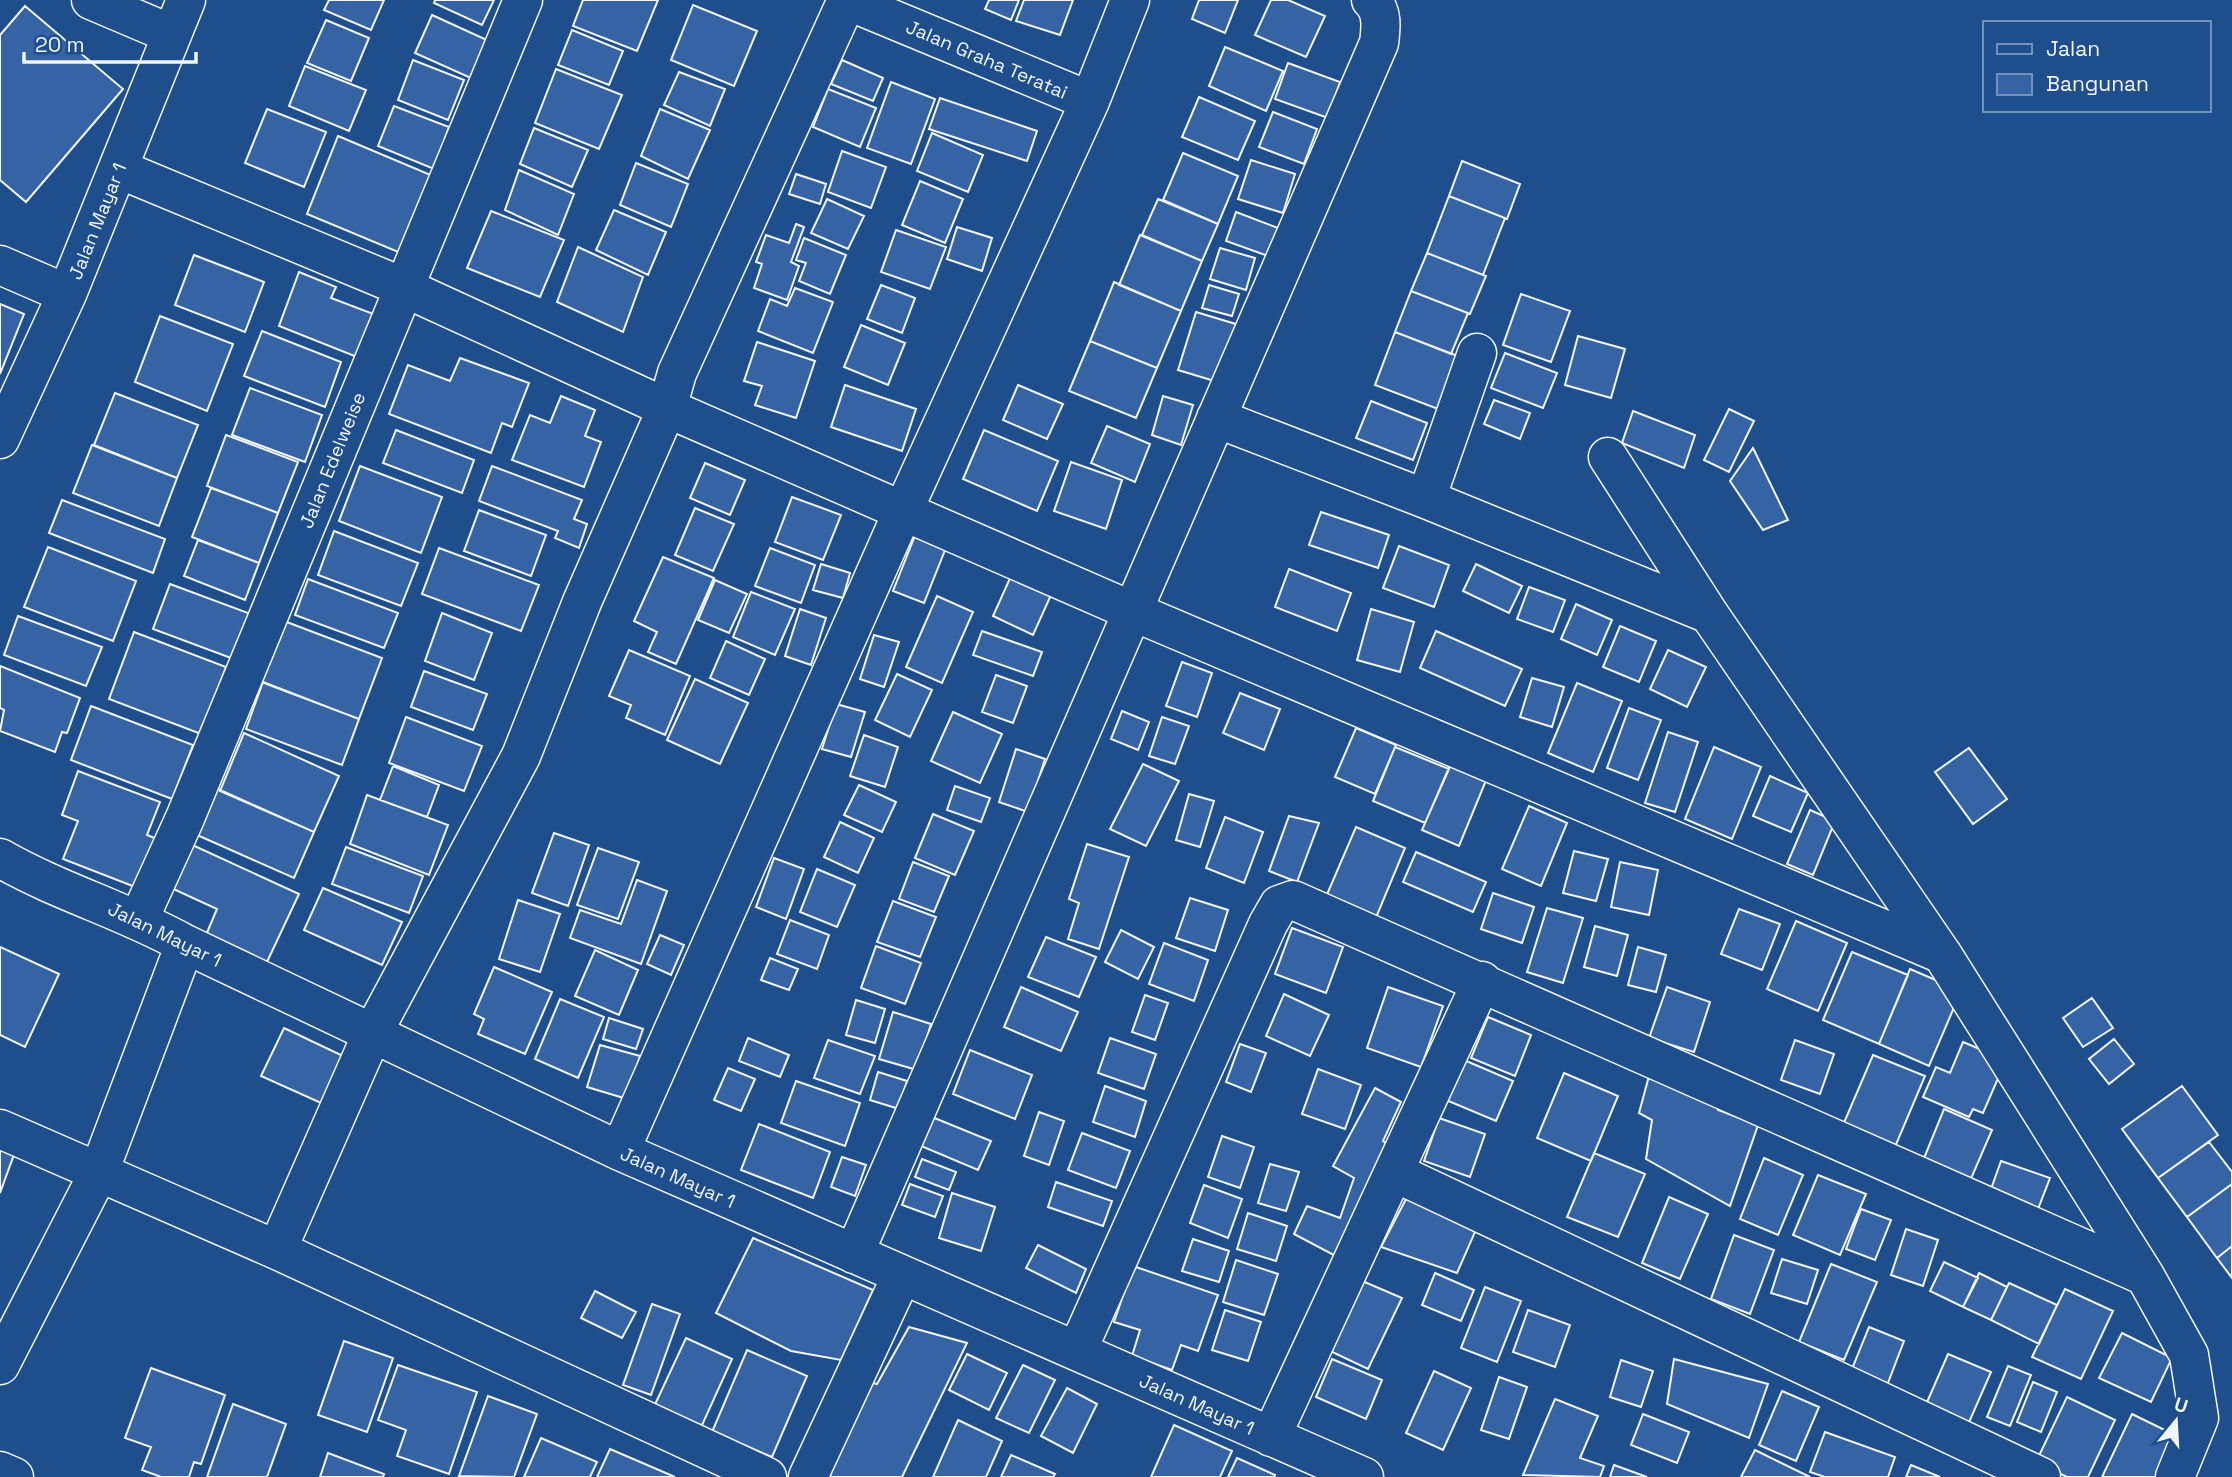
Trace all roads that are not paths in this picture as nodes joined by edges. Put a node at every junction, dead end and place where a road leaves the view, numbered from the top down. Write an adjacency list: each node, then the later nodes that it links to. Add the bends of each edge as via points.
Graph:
1 (91, 0): 7 (street)
2 (186, 0): 7 (street, Jalan Mayar 1)
3 (523, 0): 11 (street, Jalan Edelweise)
4 (847, 0): 8 (street, Jalan Graha Teratai); 14 (street, via 677,373)
5 (1130, 0): 8 (street)
6 (1371, 0): 15 (street, via 1377,5 1382,28 1379,43)
7 (171, 34): 9 (street, Jalan Mayar 1)
8 (1090, 101): 19 (street)
9 (119, 169): 11 (street); 12 (street, Jalan Mayar 1)
10 (0, 265): 12 (street)
11 (403, 287): 14 (street); 23 (street, Jalan Edelweise, via 185,818)
12 (67, 294): 16 (street, Jalan Mayar 1)
13 (1478, 353): 18 (street)
14 (667, 408): 19 (street); 27 (street, via 521,756)
15 (1216, 418): 18 (street); 20 (street)
16 (0, 439)
17 (1608, 457): 21 (street)
18 (1426, 499): 21 (street)
19 (903, 511): 20 (street); 29 (street)
20 (1132, 611): 25 (street); 33 (street)
21 (1709, 614): 25 (street)
22 (0, 858): 23 (street, Jalan Mayar 1)
23 (139, 919): 24 (street, Jalan Mayar 1)
24 (185, 944): 27 (street, Jalan Mayar 1); 30 (street)
25 (1942, 954): 35 (street)
26 (1482, 981): 31 (street); 35 (street); 36 (street, via 1293,900 1279,905)
27 (372, 1034): 29 (street, Jalan Mayar 1); 32 (street)
28 (0, 1129): 30 (street)
29 (620, 1152): 33 (street, Jalan Mayar 1)
30 (99, 1172): 32 (street); 37 (street)
31 (1396, 1173): 38 (street); 44 (street)
32 (277, 1250): 41 (street)
33 (854, 1254): 34 (street, Jalan Mayar 1)
34 (902, 1275): 36 (street, Jalan Mayar 1); 42 (street)
35 (2145, 1276): 45 (street, via 2189,1355 2199,1418)
36 (1077, 1352): 38 (street, Jalan Mayar 1)
37 (0, 1365)
38 (1272, 1437): 43 (street, Jalan Mayar 1)
39 (0, 1471): 40 (street)
40 (14, 1477)
41 (767, 1477)
42 (808, 1477)
43 (1364, 1477)
44 (2040, 1477)
45 (2175, 1477)

